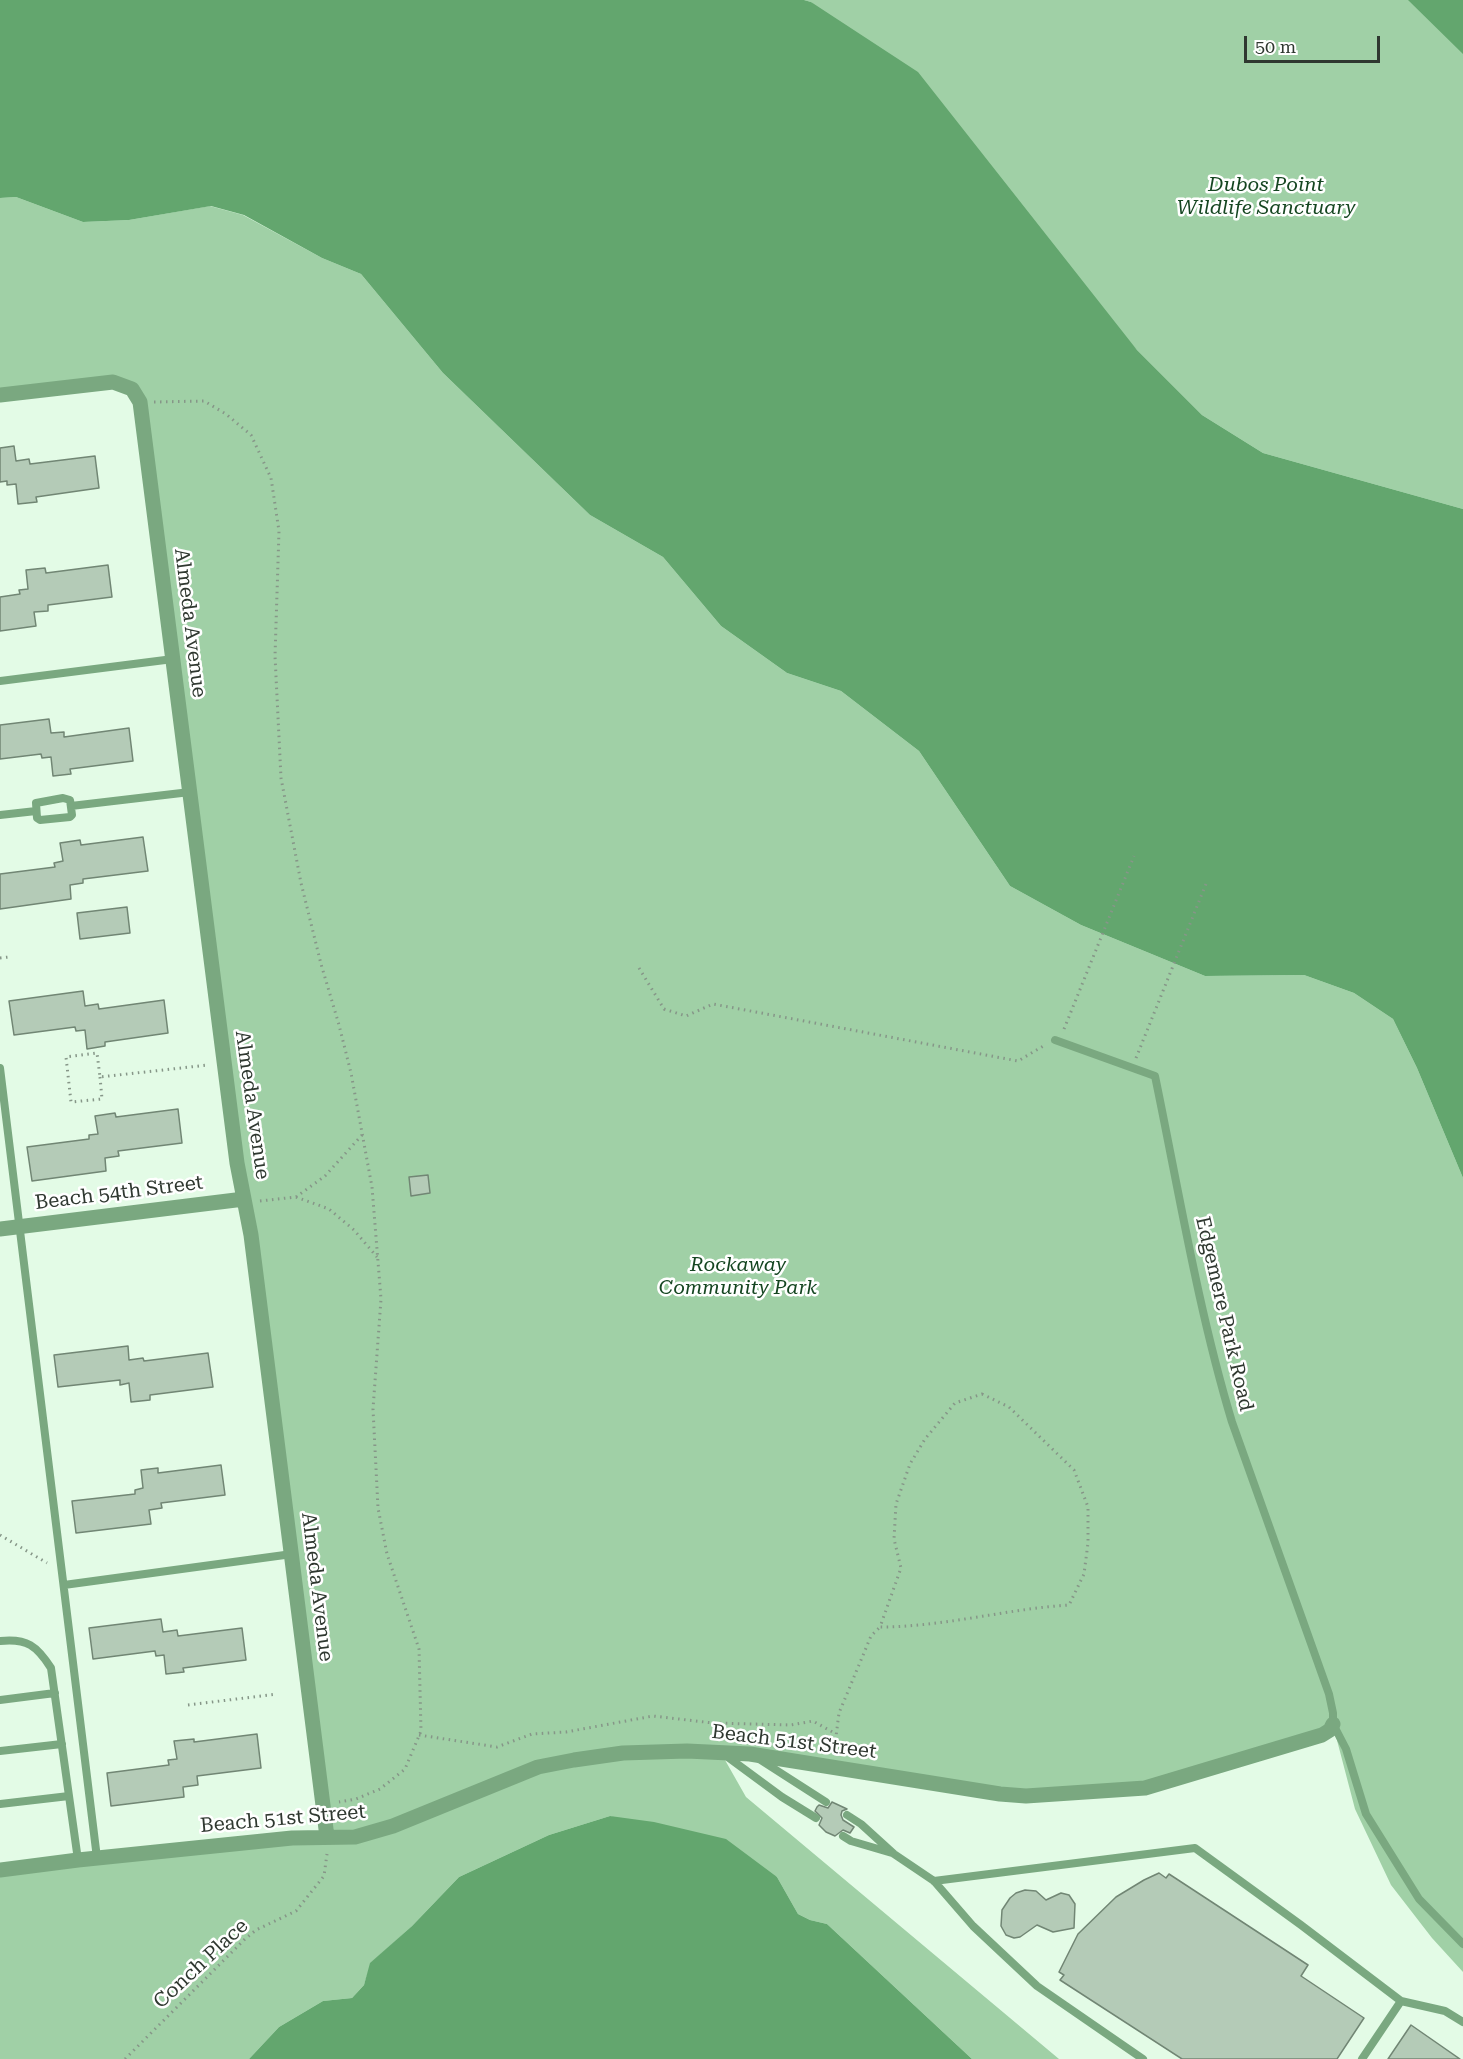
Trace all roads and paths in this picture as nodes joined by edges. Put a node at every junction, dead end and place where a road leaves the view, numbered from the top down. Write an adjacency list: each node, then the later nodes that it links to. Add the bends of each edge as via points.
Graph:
1 (0, 395): 2 (street, via 107,382 126,385)
2 (140, 402): 3 (street, Almeda Avenue); 19 (path, via 204,401 251,435 271,478 279,531 275,656 281,778 301,883 339,1025)
3 (174, 659): 4 (lane); 5 (street, Almeda Avenue)
4 (0, 681)
5 (190, 792): 6 (lane); 15 (street, Almeda Avenue)
6 (71, 806): 7 (lane, via 68,798 63,798 38,802); 7 (lane, via 70,817 38,820)
7 (36, 811): 8 (lane)
8 (0, 815)
9 (1134, 856): 14 (path)
10 (1206, 884): 17 (path)
11 (9, 957): 12 (path)
12 (0, 958)
13 (639, 968): 14 (path, via 664,1009 686,1016 713,1004 1018,1061)
14 (1057, 1040): 17 (lane, Edgemere Park Road)
15 (225, 1063): 18 (path); 21 (street, Almeda Avenue)
16 (0, 1068): 22 (lane)
17 (1132, 1068): 35 (lane, Edgemere Park Road, via 1155,1076 1220,1384 1329,1694)
18 (100, 1077): 18 (path, via 97,1053 66,1057 71,1102 102,1099)
19 (362, 1135): 20 (path, via 325,1176); 24 (path, via 372,1187)
20 (296, 1197): 21 (path); 24 (path, via 328,1209 354,1230)
21 (244, 1199): 22 (street, Beach 54th Street); 26 (street, Almeda Avenue)
22 (21, 1227): 23 (street, Beach 54th Street); 27 (lane)
23 (0, 1229)
24 (378, 1258): 37 (path, via 381,1299 373,1409 378,1508 387,1554 419,1649)
25 (0, 1535): 27 (path)
26 (292, 1554): 28 (lane); 50 (street, Almeda Avenue)
27 (62, 1573): 28 (lane)
28 (64, 1585): 52 (lane)
29 (880, 1627): 29 (path, via 1069,1605 1084,1574 1088,1507 1074,1470 1009,1407 982,1394 955,1403 910,1464 896,1504 894,1539 902,1568); 36 (path, via 871,1636 839,1713)
30 (0, 1641): 31 (lane, via 16,1639 39,1649 51,1668)
31 (55, 1693): 33 (lane); 38 (lane)
32 (277, 1694): 34 (path)
33 (0, 1700)
34 (188, 1705)
35 (1333, 1724): 42 (street, Beach 51st Street, via 1322,1735 1145,1788 1014,1796); 56 (lane, via 1346,1749 1366,1814 1419,1899)
36 (836, 1734): 37 (path, via 813,1721 791,1725 724,1723 653,1716 566,1732 532,1734 497,1747); 42 (path)
37 (419, 1735): 44 (path, via 405,1769 380,1789)
38 (62, 1744): 39 (lane); 43 (lane)
39 (0, 1751)
40 (721, 1752): 41 (street, Beach 51st Street); 48 (lane); 50 (street, Beach 51st Street, via 634,1753 558,1762 518,1774 393,1826 346,1838)
41 (750, 1754): 42 (street, Beach 51st Street); 45 (lane)
42 (832, 1766)
43 (69, 1796): 46 (lane); 53 (lane)
44 (339, 1802)
45 (826, 1802)
46 (0, 1804)
47 (847, 1815): 51 (lane)
48 (816, 1818)
49 (843, 1836): 51 (lane)
50 (327, 1837): 52 (street, Beach 51st Street); 59 (path, Conch Place, via 324,1876 296,1911 245,1939)
51 (894, 1854): 55 (lane)
52 (97, 1858): 53 (street, Beach 51st Street)
53 (78, 1860): 54 (street, Beach 51st Street)
54 (0, 1870)
55 (934, 1881): 57 (lane, via 1195,1848); 60 (lane, via 973,1926 1037,1986)
56 (1463, 1944)
57 (1401, 2001): 58 (lane, via 1445,2012); 61 (lane)
58 (1463, 2022)
59 (125, 2059)
60 (1143, 2059)
61 (1362, 2059)

